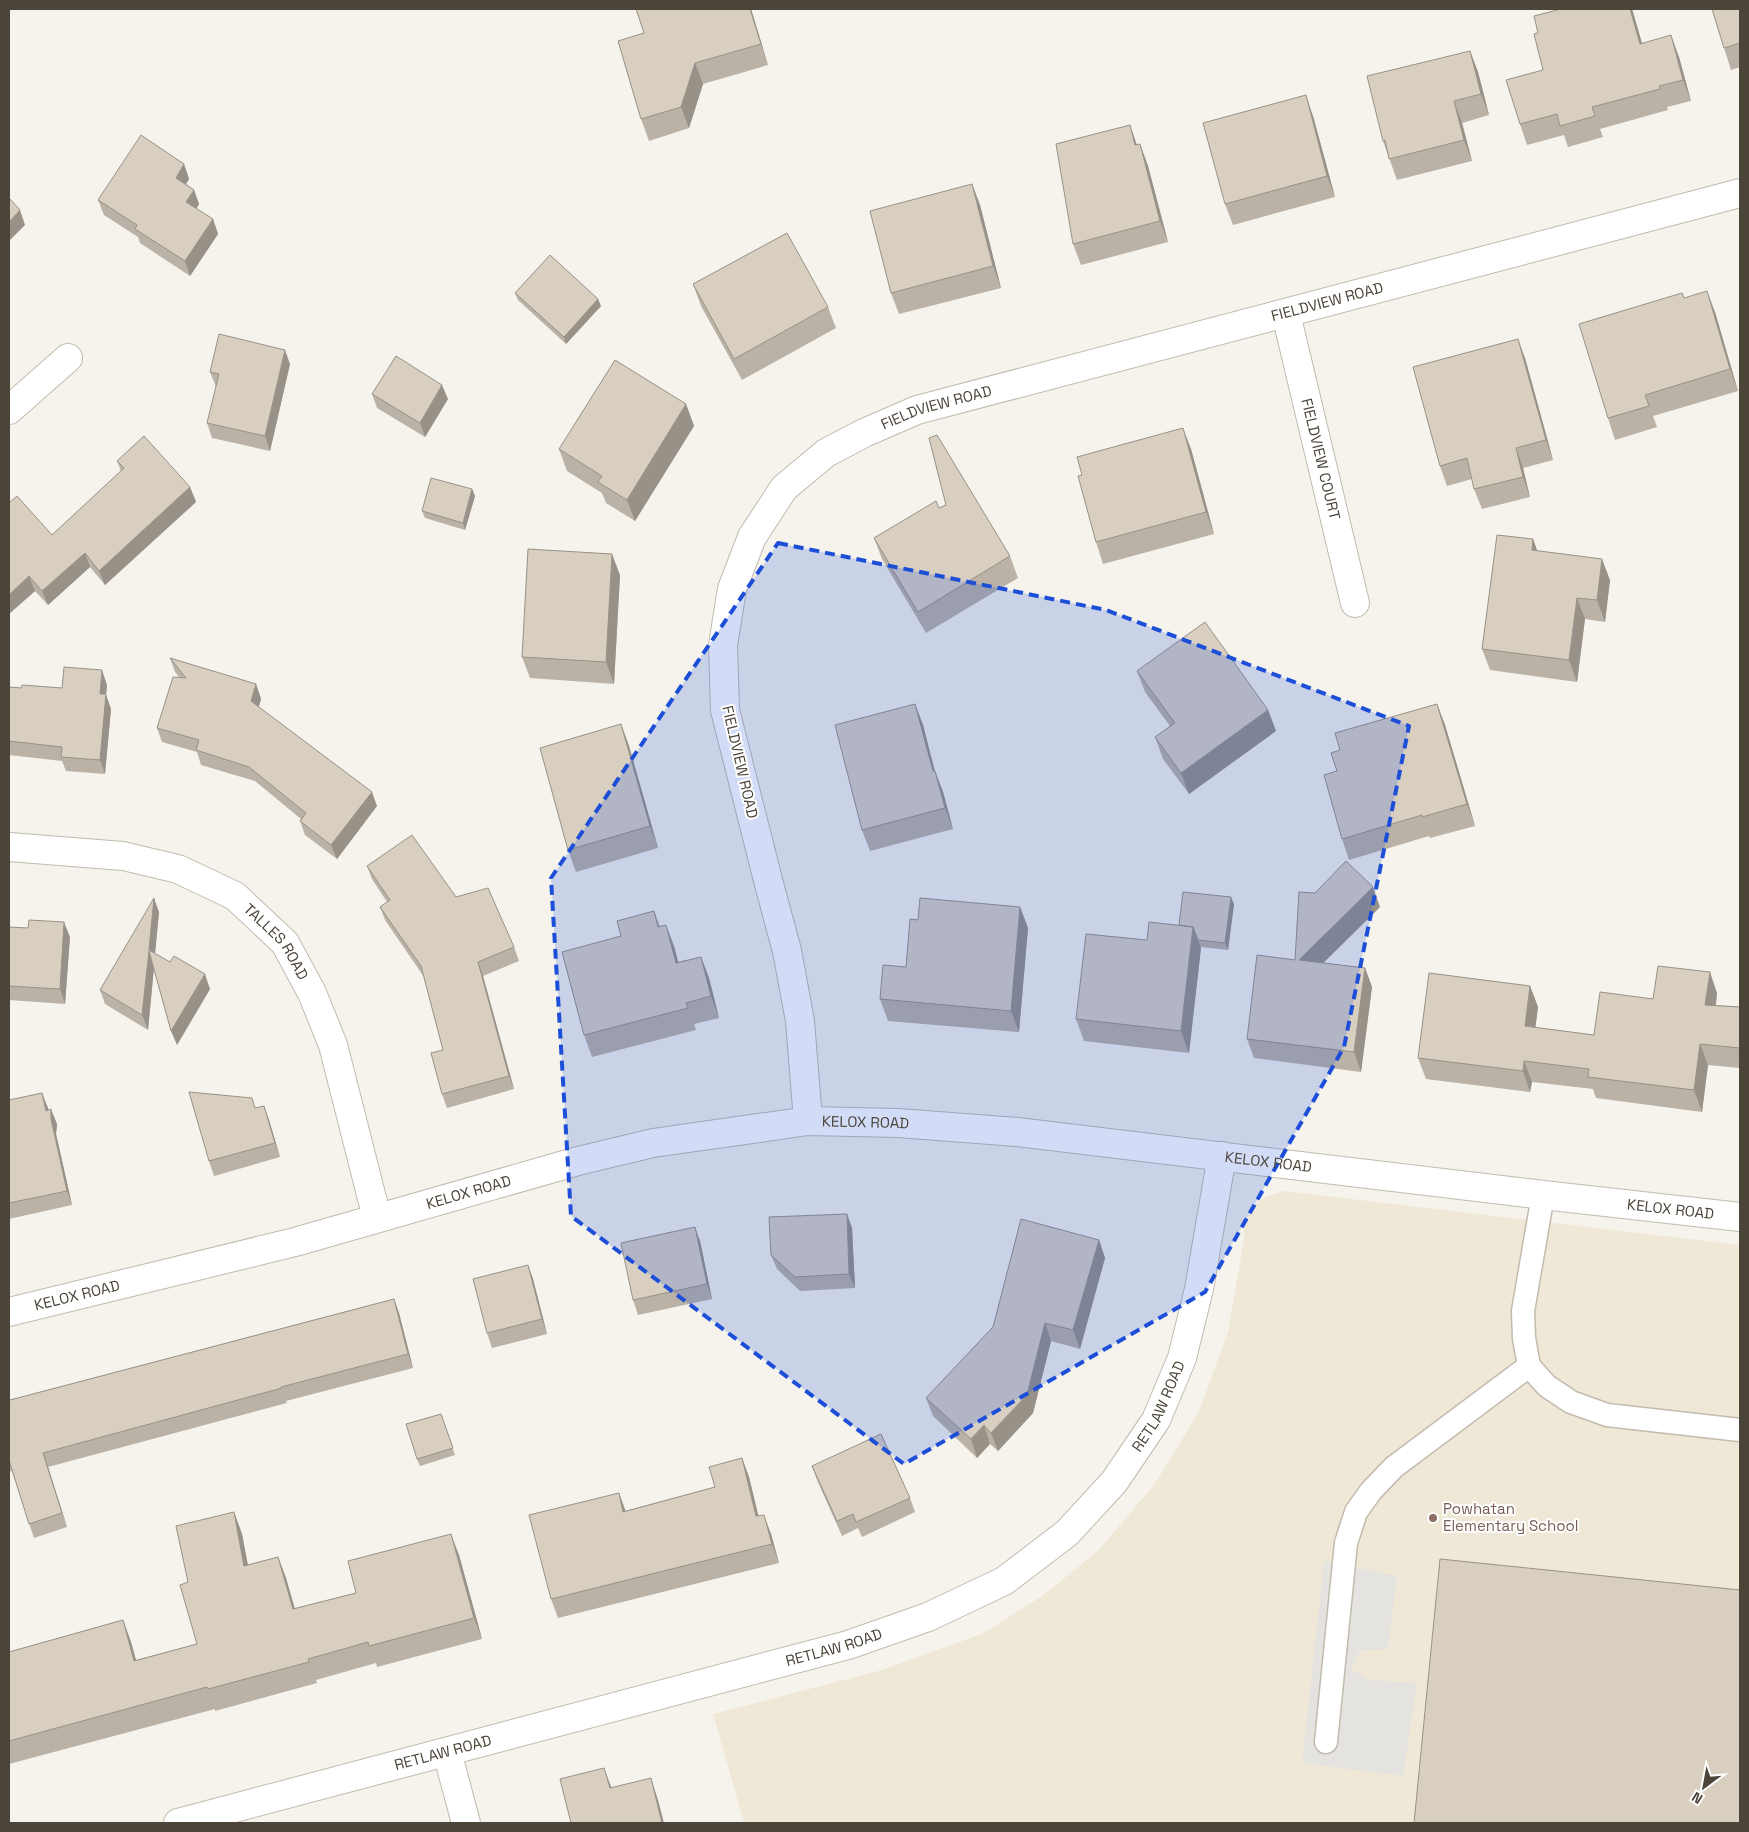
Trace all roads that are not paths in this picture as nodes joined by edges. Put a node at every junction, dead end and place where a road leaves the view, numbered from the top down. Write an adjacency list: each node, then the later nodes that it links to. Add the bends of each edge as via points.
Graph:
1 (1740, 193): 2 (street, FIELDVIEW ROAD)
2 (1286, 314): 5 (street, FIELDVIEW COURT); 7 (street, FIELDVIEW ROAD, via 917,410 826,453 784,488 752,537 732,589 724,635 726,710 788,951 800,1021)
3 (68, 358): 4 (street)
4 (9, 410)
5 (1354, 603)
6 (9, 847): 11 (street, TALLES ROAD, via 123,856 178,869 235,896 285,943 312,993 333,1046)
7 (808, 1121): 8 (street, KELOX ROAD, via 898,1123 1017,1132); 11 (street, KELOX ROAD, via 653,1143)
8 (1222, 1156): 9 (street, KELOX ROAD); 16 (street, RETLAW ROAD, via 1199,1289 1182,1358 1156,1420 1114,1482 1068,1533 1004,1581 928,1617 857,1642)
9 (1543, 1195): 10 (street, KELOX ROAD); 13 (lane, via 1523,1311)
10 (1740, 1217)
11 (377, 1218): 12 (street, KELOX ROAD, via 296,1242)
12 (9, 1312)
13 (1529, 1366): 14 (lane, via 1547,1386 1571,1402 1607,1415); 15 (lane, via 1394,1467 1356,1512 1346,1543)
14 (1740, 1430)
15 (1326, 1742)
16 (447, 1752): 17 (street, RETLAW ROAD); 18 (street)
17 (178, 1823)
18 (466, 1823)

